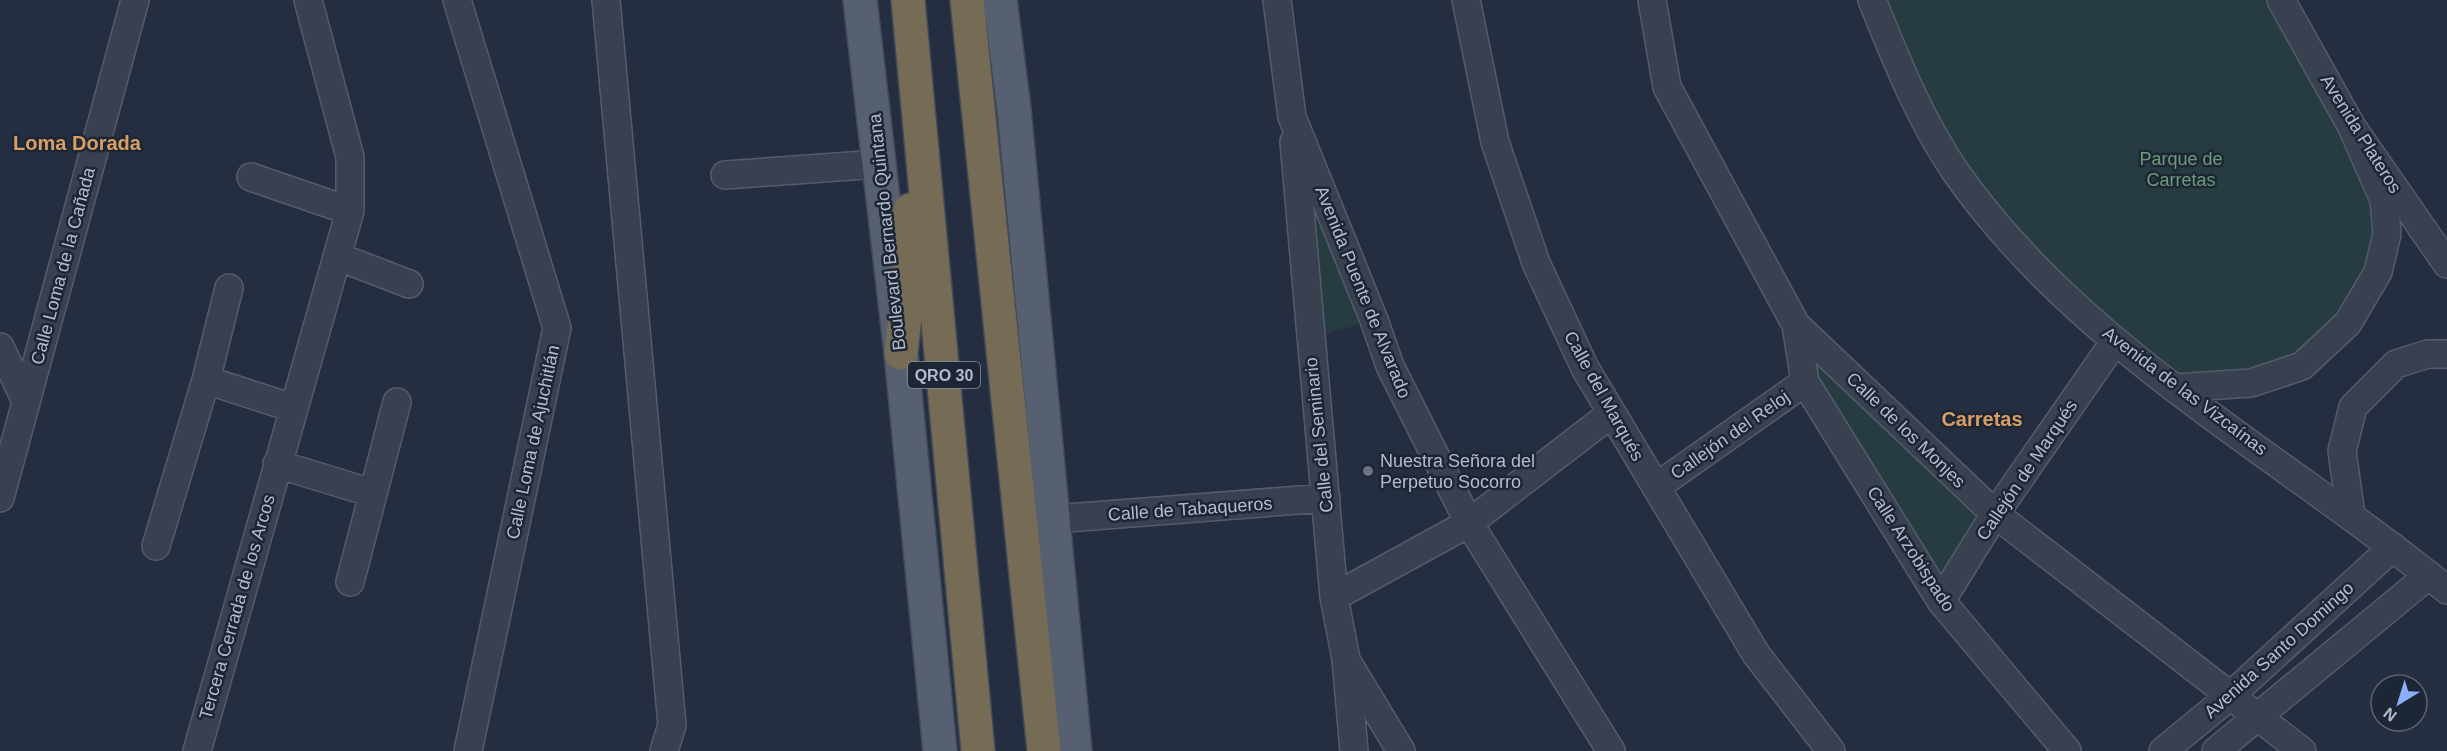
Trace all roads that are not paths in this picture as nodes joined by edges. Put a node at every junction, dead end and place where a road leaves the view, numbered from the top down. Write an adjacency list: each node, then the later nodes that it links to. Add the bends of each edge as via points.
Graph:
1 (135, 0): 34 (street, Calle Loma de la Cañada)
2 (308, 0): 20 (street, Tercera Cerrada de los Arcos, via 350,156)
3 (457, 0): 57 (street, Calle Loma de Ajuchitlán, via 557,327)
4 (606, 0): 58 (street, via 672,725)
5 (860, 0): 17 (main road, Boulevard Bernardo Quintana)
6 (908, 0): 14 (highway, QRO 30)
7 (967, 0): 30 (highway, QRO 30)
8 (1000, 0): 45 (main road)
9 (1277, 0): 15 (street, Avenida Puente de Alvarado)
10 (1466, 0): 37 (street, Calle del Marqués, via 1495,142 1536,263 1585,368)
11 (1652, 0): 25 (street, Calle de los Monjes, via 1667,87)
12 (1872, 0): 26 (street, Avenida de las Vizcaínas, via 1914,102 1955,170 2005,236)
13 (2281, 0): 16 (street, Avenida Plateros)
14 (913, 40): 28 (highway, via 909,280); 60 (highway, QRO 30)
15 (1292, 117): 42 (street, Calle del Seminario); 46 (street, Avenida Puente de Alvarado, via 1390,366)
16 (2352, 127): 22 (street, Avenida Plateros); 33 (street, via 2384,200 2387,234 2378,272 2348,323 2302,366 2251,383)
17 (879, 164): 18 (street); 28 (main road, Boulevard Bernardo Quintana)
18 (725, 175)
19 (251, 177): 20 (street)
20 (350, 211): 21 (street, Tercera Cerrada de los Arcos)
21 (339, 257): 23 (street); 36 (street, Tercera Cerrada de los Arcos)
22 (2447, 264)
23 (409, 284)
24 (229, 288): 31 (street)
25 (1796, 325): 32 (street, Calle Arzobispado); 43 (street, Calle de los Monjes)
26 (2115, 340): 33 (street, Avenida de las Vizcaínas); 43 (street, Callejón de Marqués)
27 (0, 346): 34 (street)
28 (901, 353): 59 (main road, Boulevard Bernardo Quintana)
29 (2447, 354): 44 (street, via 2428,354 2396,364 2353,407 2342,451)
30 (1004, 360): 61 (highway, QRO 30); 62 (highway, via 1019,396)
31 (206, 381): 36 (street); 47 (street)
32 (1804, 382): 39 (street, Callejón del Reloj); 52 (street, Calle Arzobispado)
33 (2175, 388): 44 (street, Avenida de las Vizcaínas)
34 (26, 401): 41 (street, Calle Loma de la Cañada)
35 (398, 402): 40 (street)
36 (293, 408): 38 (street, Tercera Cerrada de los Arcos)
37 (1612, 413): 39 (street, Calle del Marqués); 46 (street)
38 (278, 464): 40 (street); 56 (street, Tercera Cerrada de los Arcos)
39 (1656, 487): 67 (street, Calle del Marqués, via 1756,654)
40 (372, 493): 49 (street)
41 (0, 498)
42 (1326, 498): 45 (street, Calle de Tabaqueros); 51 (street, Calle del Seminario)
43 (1995, 514): 52 (street, Callejón de Marqués); 54 (street, Calle de los Monjes)
44 (2351, 514): 48 (street, Avenida de las Vizcaínas)
45 (1054, 519): 63 (main road)
46 (1469, 523): 51 (street); 66 (street, Avenida Puente de Alvarado)
47 (156, 546)
48 (2393, 546): 50 (street, Avenida de las Vizcaínas); 54 (street, Avenida Santo Domingo)
49 (350, 582)
50 (2438, 583): 55 (street, Avenida Santo Domingo)
51 (1334, 597): 53 (street, Calle del Seminario)
52 (1941, 601): 68 (street, Calle Arzobispado)
53 (1346, 659): 64 (street, Calle del Seminario); 65 (street)
54 (2230, 696): 55 (street, Calle de los Monjes); 69 (street, Avenida Santo Domingo)
55 (2259, 717): 70 (street, Avenida Santo Domingo); 71 (street, Calle de los Monjes)
56 (197, 751)
57 (468, 751)
58 (664, 751)
59 (940, 751)
60 (978, 751)
61 (1044, 751)
62 (1059, 751)
63 (1075, 751)
64 (1354, 751)
65 (1401, 751)
66 (1611, 751)
67 (1831, 751)
68 (2067, 751)
69 (2163, 751)
70 (2216, 751)
71 (2302, 751)

